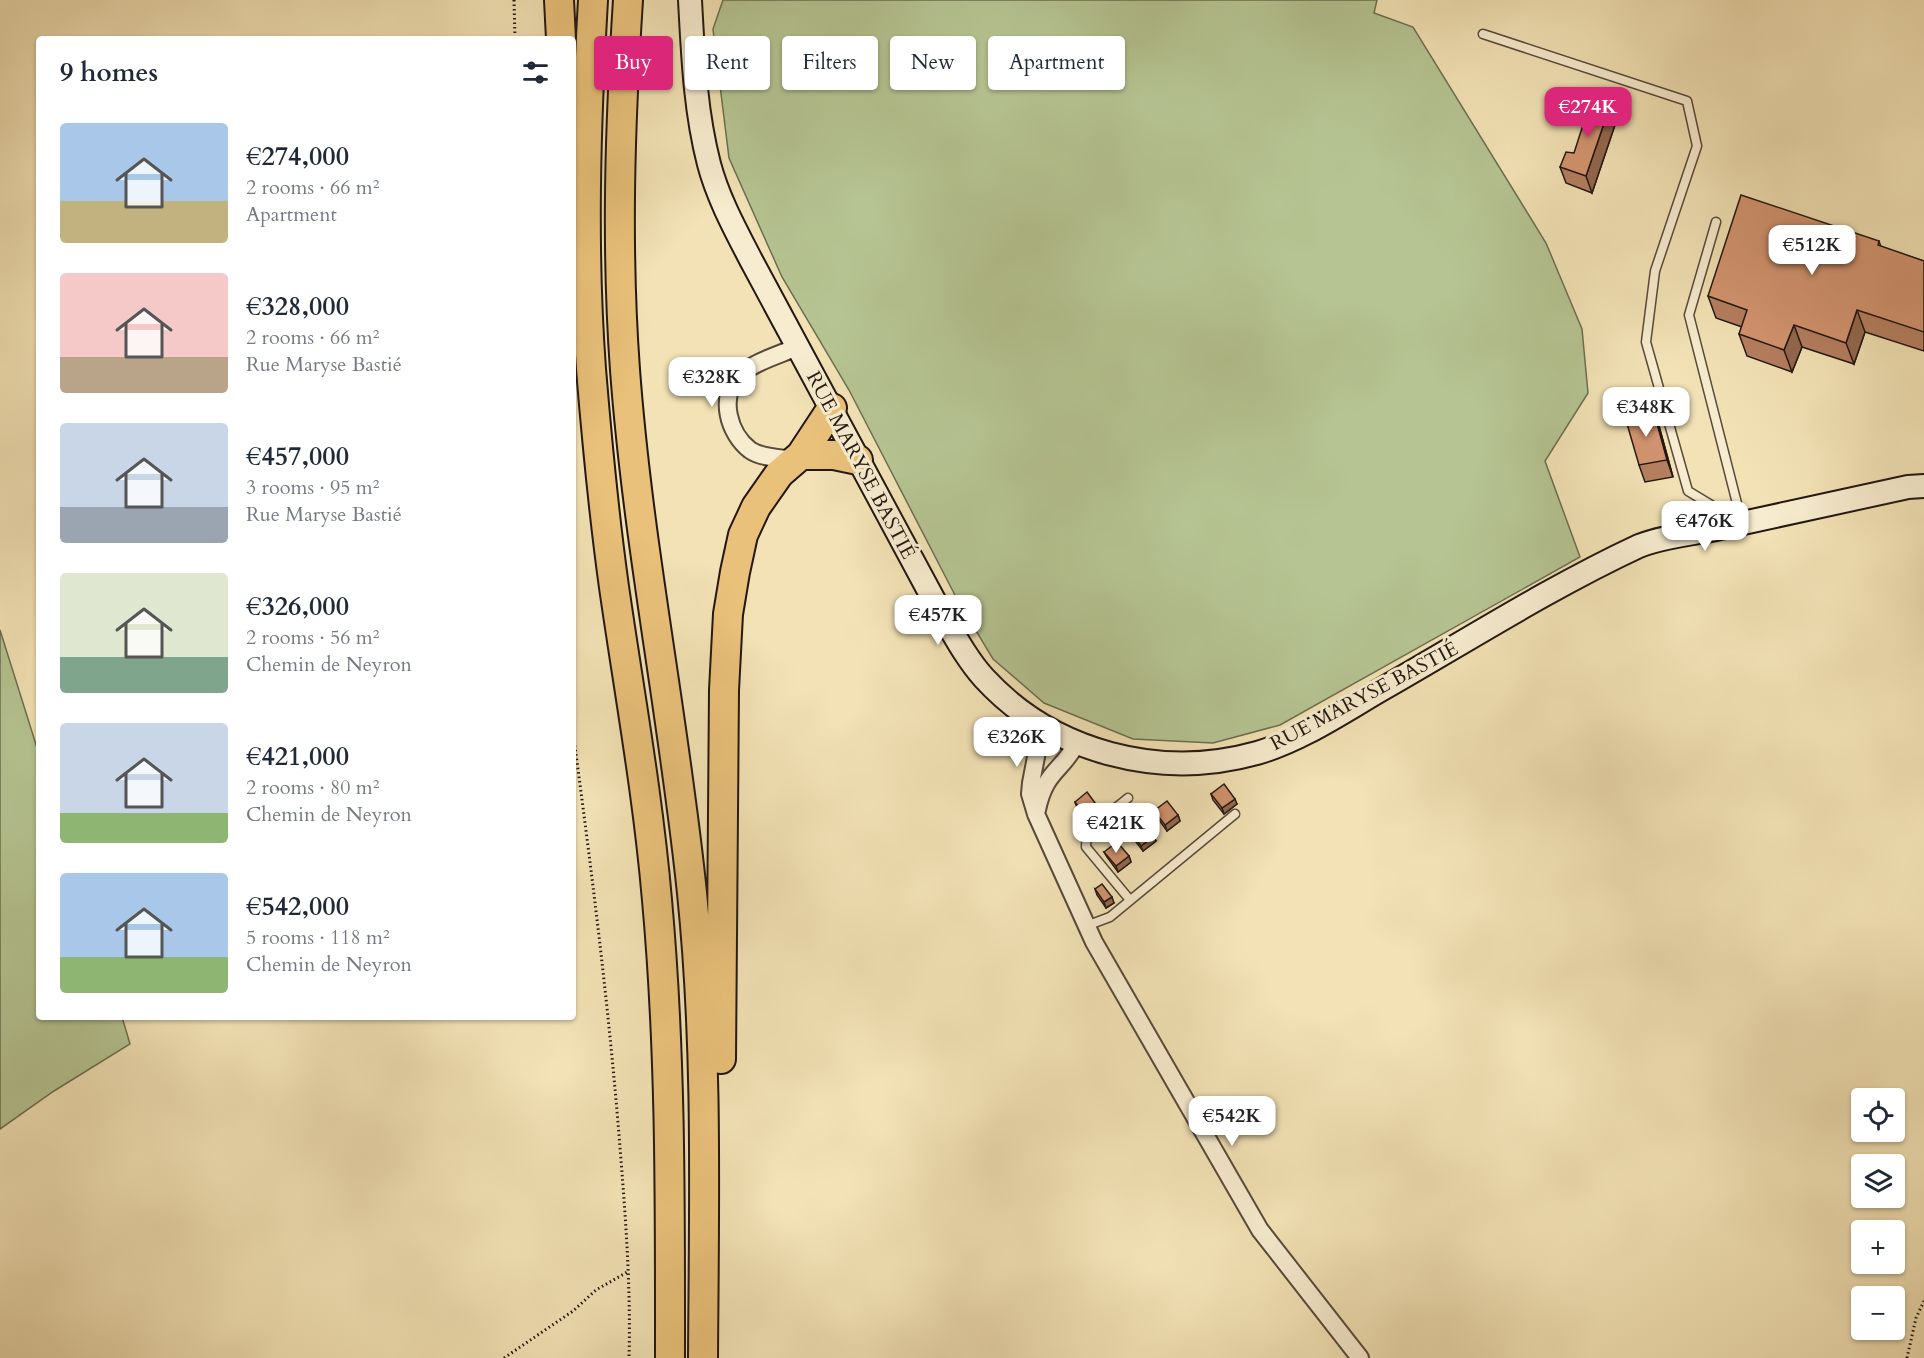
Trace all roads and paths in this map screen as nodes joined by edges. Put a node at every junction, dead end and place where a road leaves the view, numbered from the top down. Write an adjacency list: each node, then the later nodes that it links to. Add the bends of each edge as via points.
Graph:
1 (514, 0): 8 (path)
2 (559, 0): 9 (highway)
3 (593, 0): 15 (highway)
4 (628, 0): 30 (highway, via 619,210 623,336 647,578 692,892 704,1068)
5 (690, 0): 10 (main road, RUE MARYSE BASTIÉ)
6 (705, 0): 11 (main road, RUE MARYSE BASTIÉ)
7 (1483, 34): 21 (lane, via 1687,101 1697,146 1655,271 1647,342 1689,491)
8 (515, 36)
9 (561, 36)
10 (692, 36)
11 (698, 36)
12 (697, 90): 16 (main road, RUE MARYSE BASTIÉ, via 702,135 718,193)
13 (576, 187): 15 (highway)
14 (1716, 222): 21 (lane, via 1689,315)
15 (585, 278): 35 (highway, via 604,500 658,909 672,1173)
16 (797, 347): 17 (main road, RUE MARYSE BASTIÉ); 18 (street, via 739,376 729,395 729,415 735,434 752,451)
17 (832, 408): 18 (highway); 19 (main road, RUE MARYSE BASTIÉ)
18 (798, 458): 19 (highway, via 834,455); 30 (highway, via 767,490 749,521 739,552 729,614 724,701 720,1206)
19 (858, 460): 22 (main road, RUE MARYSE BASTIÉ, via 936,604 982,676 1016,708)
20 (1924, 486): 21 (main road, RUE MARYSE BASTIÉ)
21 (1742, 523): 23 (main road, RUE MARYSE BASTIÉ, via 1643,545 1553,591 1325,722 1259,752 1228,760 1169,764 1109,755)
22 (1045, 727): 23 (main road, RUE MARYSE BASTIÉ); 26 (street, via 1031,783)
23 (1077, 743): 26 (street, via 1049,775)
24 (576, 755): 31 (path, via 607,997)
25 (1128, 798): 28 (lane, via 1087,831 1084,838 1086,847)
26 (1036, 814): 29 (street)
27 (1235, 814): 28 (lane)
28 (1130, 900): 29 (lane, via 1110,917)
29 (1086, 926): 37 (street, via 1260,1230)
30 (704, 1229): 36 (highway)
31 (629, 1270): 33 (path); 34 (path)
32 (1924, 1301): 38 (path)
33 (504, 1358)
34 (629, 1358)
35 (670, 1358)
36 (703, 1358)
37 (1360, 1358)
38 (1907, 1358)

